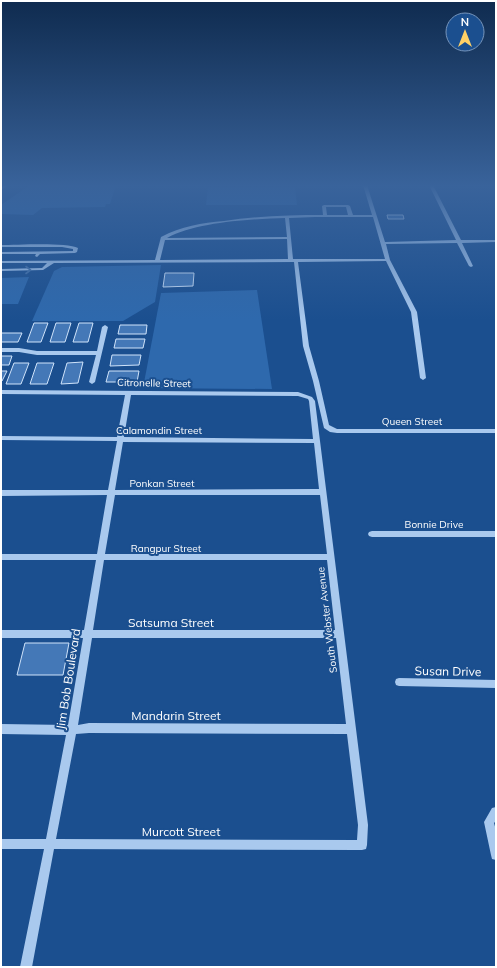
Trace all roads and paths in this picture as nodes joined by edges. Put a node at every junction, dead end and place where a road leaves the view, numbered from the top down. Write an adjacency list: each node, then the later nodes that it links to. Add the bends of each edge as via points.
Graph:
1 (183, 230): 6 (street, via 171,233)
2 (288, 230): 5 (street)
3 (379, 230): 9 (street)
4 (453, 230): 8 (street)
5 (288, 238): 6 (street); 14 (street)
6 (163, 239): 18 (street)
7 (496, 241): 8 (street)
8 (458, 242): 9 (street); 19 (street)
9 (383, 243): 13 (street)
10 (1, 246): 12 (street, via 76,248 75,252)
11 (1, 253): 12 (street)
12 (39, 253): 16 (street)
13 (388, 260): 14 (street); 24 (street, via 414,312)
14 (294, 261): 18 (street); 29 (street, Queen Street, via 309,362 328,428 337,431)
15 (1, 262): 16 (street)
16 (34, 262): 17 (street)
17 (52, 262): 18 (street); 20 (street, one-way to 17, via 43,269)
18 (157, 262)
19 (471, 266)
20 (1, 270)
21 (105, 327): 23 (street)
22 (1, 350): 23 (street)
23 (99, 353): 25 (street)
24 (423, 378)
25 (92, 382)
26 (1, 392): 27 (street, Citronelle Street)
27 (128, 393): 28 (street, Citronelle Street); 31 (street, Jim Bob Boulevard)
28 (307, 396): 32 (street, South Webster Avenue, via 312,401)
29 (496, 431)
30 (1, 438): 31 (street, Calamondin Street)
31 (121, 439): 32 (street, Calamondin Street); 35 (street, Jim Bob Boulevard)
32 (316, 441): 33 (street, South Webster Avenue)
33 (323, 492): 35 (street, Ponkan Street); 38 (street, South Webster Avenue)
34 (1, 493): 35 (street, Ponkan Street)
35 (112, 493): 40 (street, Jim Bob Boulevard)
36 (372, 534): 37 (street, Bonnie Drive)
37 (496, 534)
38 (331, 557): 40 (street, Rangpur Street); 43 (street, South Webster Avenue)
39 (1, 558): 40 (street, Rangpur Street)
40 (100, 558): 42 (street, Jim Bob Boulevard)
41 (1, 634): 42 (street, Satsuma Street)
42 (87, 634): 43 (street, Satsuma Street); 48 (street, Jim Bob Boulevard)
43 (340, 634): 47 (street, South Webster Avenue)
44 (399, 682): 45 (street, Susan Drive)
45 (496, 684)
46 (1, 729): 48 (street, Mandarin Street)
47 (351, 729): 48 (street, Mandarin Street); 52 (street, South Webster Avenue)
48 (72, 730): 50 (street, Jim Bob Boulevard)
49 (496, 812): 53 (street, via 489,822)
50 (51, 843): 51 (street, Murcott Street); 52 (street, Murcott Street); 54 (street, Jim Bob Boulevard)
51 (1, 844)
52 (362, 845)
53 (496, 855)
54 (26, 967)

